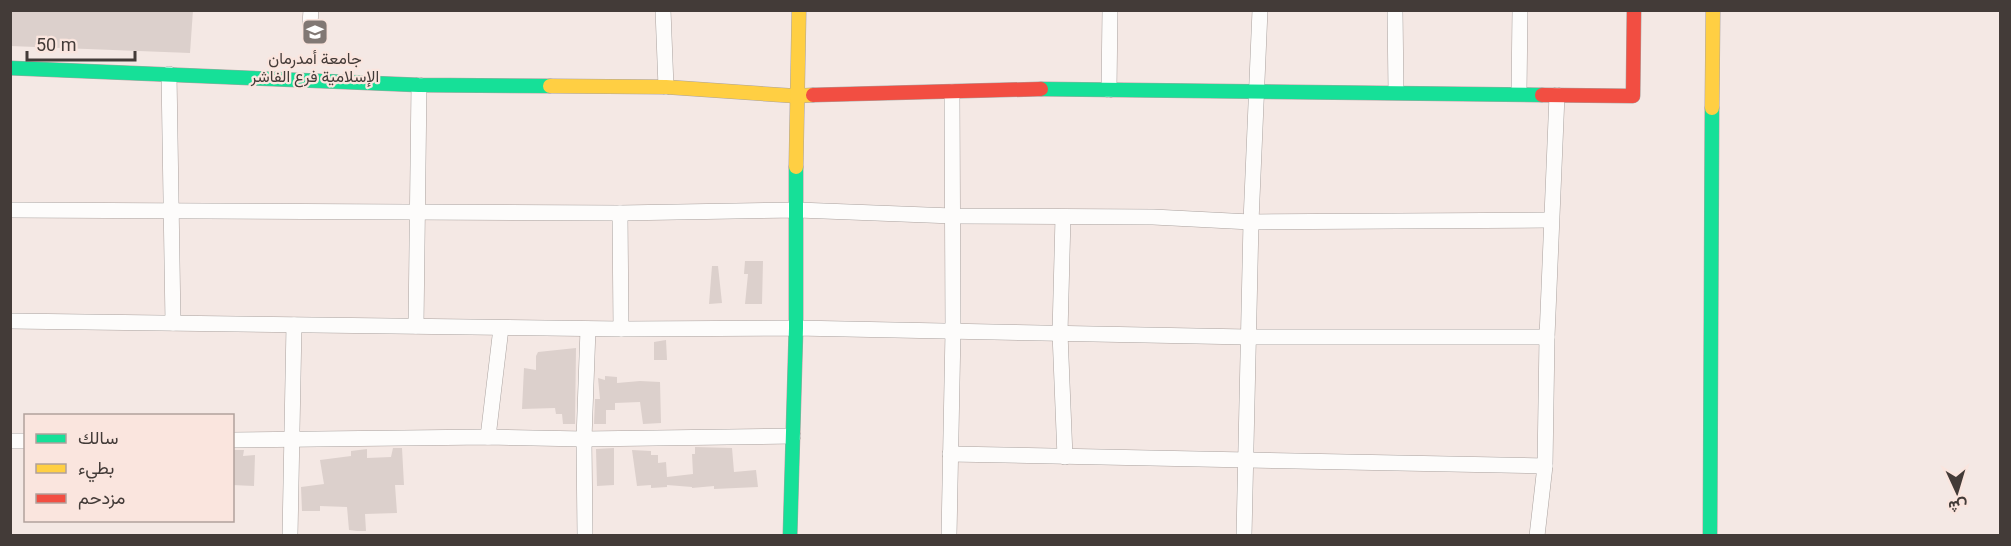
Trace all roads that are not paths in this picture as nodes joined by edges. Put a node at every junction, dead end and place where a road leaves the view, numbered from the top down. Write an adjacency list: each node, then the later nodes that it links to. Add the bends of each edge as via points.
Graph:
1 (663, 10): 12 (street)
2 (799, 10): 19 (street)
3 (1110, 10): 13 (street)
4 (1260, 10): 14 (street)
5 (1395, 10): 16 (street)
6 (1520, 10): 17 (street)
7 (1634, 10): 18 (street, via 1633,96)
8 (1713, 10): 56 (street)
9 (10, 68): 10 (street)
10 (169, 74): 11 (street); 22 (street)
11 (419, 85): 12 (street); 23 (street)
12 (666, 87): 19 (street)
13 (1109, 90): 14 (street); 15 (street, via 1020,88)
14 (1257, 90): 16 (street); 28 (street)
15 (952, 92): 19 (street); 25 (street)
16 (1396, 92): 17 (street)
17 (1520, 93): 18 (street)
18 (1557, 95): 27 (street)
19 (796, 96): 21 (street)
20 (10, 210): 22 (street)
21 (798, 210): 24 (street); 25 (street); 34 (street)
22 (171, 211): 23 (street); 30 (street)
23 (418, 212): 24 (street); 32 (street)
24 (620, 213): 36 (street)
25 (952, 216): 26 (street); 37 (street)
26 (1063, 217): 28 (street); 38 (street)
27 (1551, 220): 28 (street); 40 (street)
28 (1251, 222): 39 (street)
29 (10, 321): 30 (street)
30 (173, 323): 31 (street)
31 (294, 325): 32 (street); 43 (street)
32 (416, 326): 33 (street)
33 (501, 328): 35 (street); 42 (street)
34 (796, 328): 36 (street); 37 (street); 41 (street)
35 (588, 329): 36 (street); 45 (street)
36 (621, 329)
37 (952, 331): 38 (street); 46 (street)
38 (1060, 333): 39 (street); 47 (street)
39 (1248, 337): 40 (street); 48 (street)
40 (1547, 337): 49 (street)
41 (793, 436): 45 (street); 52 (street)
42 (488, 437): 43 (street); 45 (street)
43 (293, 439): 44 (street); 50 (street)
44 (234, 440)
45 (584, 440): 51 (street)
46 (950, 454): 47 (street); 53 (street)
47 (1065, 457): 48 (street)
48 (1245, 460): 49 (street); 54 (street)
49 (1545, 466): 55 (street)
50 (290, 536)
51 (585, 536)
52 (790, 536)
53 (949, 536)
54 (1244, 536)
55 (1537, 536)
56 (1710, 536)

